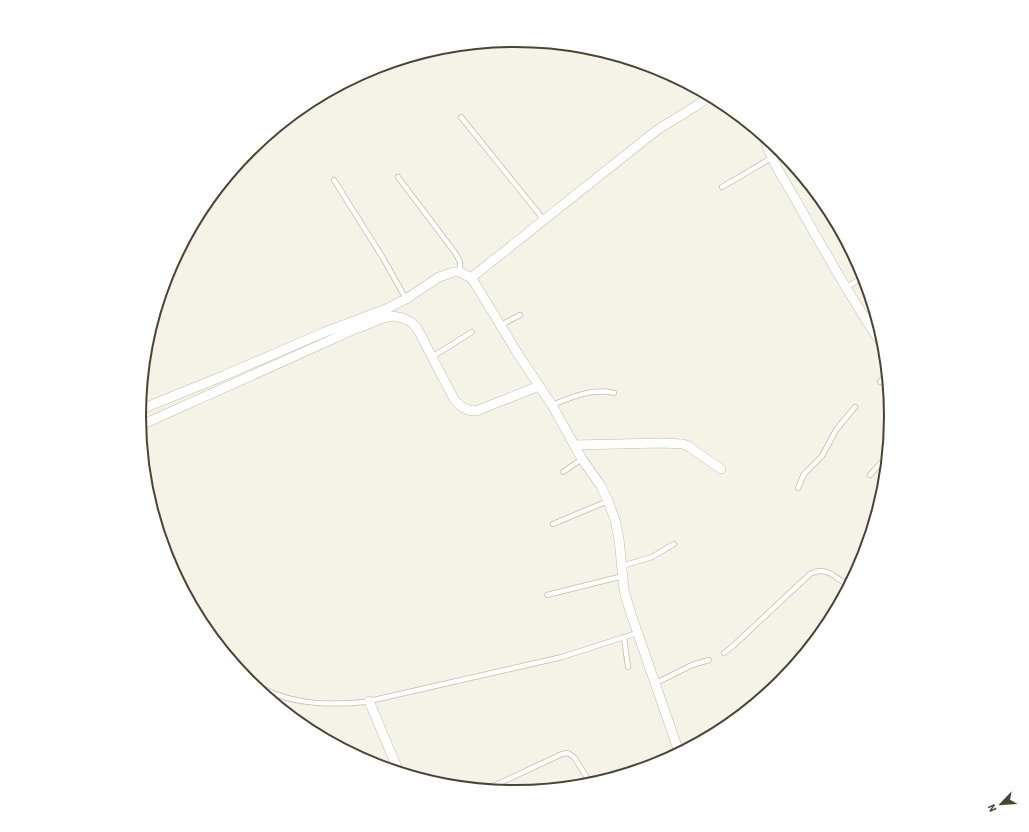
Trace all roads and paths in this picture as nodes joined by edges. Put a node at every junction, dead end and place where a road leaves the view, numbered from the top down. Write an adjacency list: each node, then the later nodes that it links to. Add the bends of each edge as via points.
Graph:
1 (705, 100): 8 (street, via 657,130)
2 (461, 117): 8 (lane)
3 (770, 150): 4 (street)
4 (773, 157): 7 (lane); 12 (street)
5 (398, 177): 9 (lane, via 456,254 460,262)
6 (334, 180): 13 (lane)
7 (722, 188)
8 (544, 220): 10 (street)
9 (460, 272): 10 (street); 13 (street, via 439,278)
10 (471, 278): 15 (street)
11 (857, 281): 12 (lane)
12 (847, 287): 16 (street)
13 (406, 299): 22 (street)
14 (520, 315): 15 (lane)
15 (501, 325): 19 (street)
16 (873, 329)
17 (472, 332): 18 (lane)
18 (432, 357): 19 (street, via 454,399 459,406 468,411 476,411); 24 (street, via 417,328 403,318 392,316 353,330)
19 (539, 386): 21 (street)
20 (614, 393): 21 (lane, via 590,392)
21 (552, 405): 25 (street)
22 (146, 407)
23 (855, 407): 31 (lane, via 836,430 822,456 804,474)
24 (146, 423)
25 (574, 445): 26 (street); 28 (street, via 683,444)
26 (582, 459): 29 (lane); 32 (street, via 599,482)
27 (880, 464): 30 (lane)
28 (721, 469)
29 (563, 472)
30 (870, 475)
31 (798, 488)
32 (608, 501): 33 (lane); 35 (street, via 619,539)
33 (553, 524)
34 (674, 544): 35 (lane, via 645,560)
35 (622, 566): 36 (street)
36 (623, 576): 38 (lane); 39 (street, via 624,590)
37 (843, 582): 41 (lane, via 823,570 810,574)
38 (547, 595)
39 (637, 633): 40 (lane); 44 (street)
40 (624, 637): 43 (lane); 46 (lane, via 562,657)
41 (724, 653)
42 (709, 660): 44 (lane, via 692,665)
43 (628, 666)
44 (656, 683): 47 (street)
45 (270, 692): 46 (lane, via 298,701 343,704)
46 (369, 701): 48 (street)
47 (677, 747)
48 (396, 765)
49 (587, 778): 50 (lane, via 574,757 568,753)
50 (497, 784)

